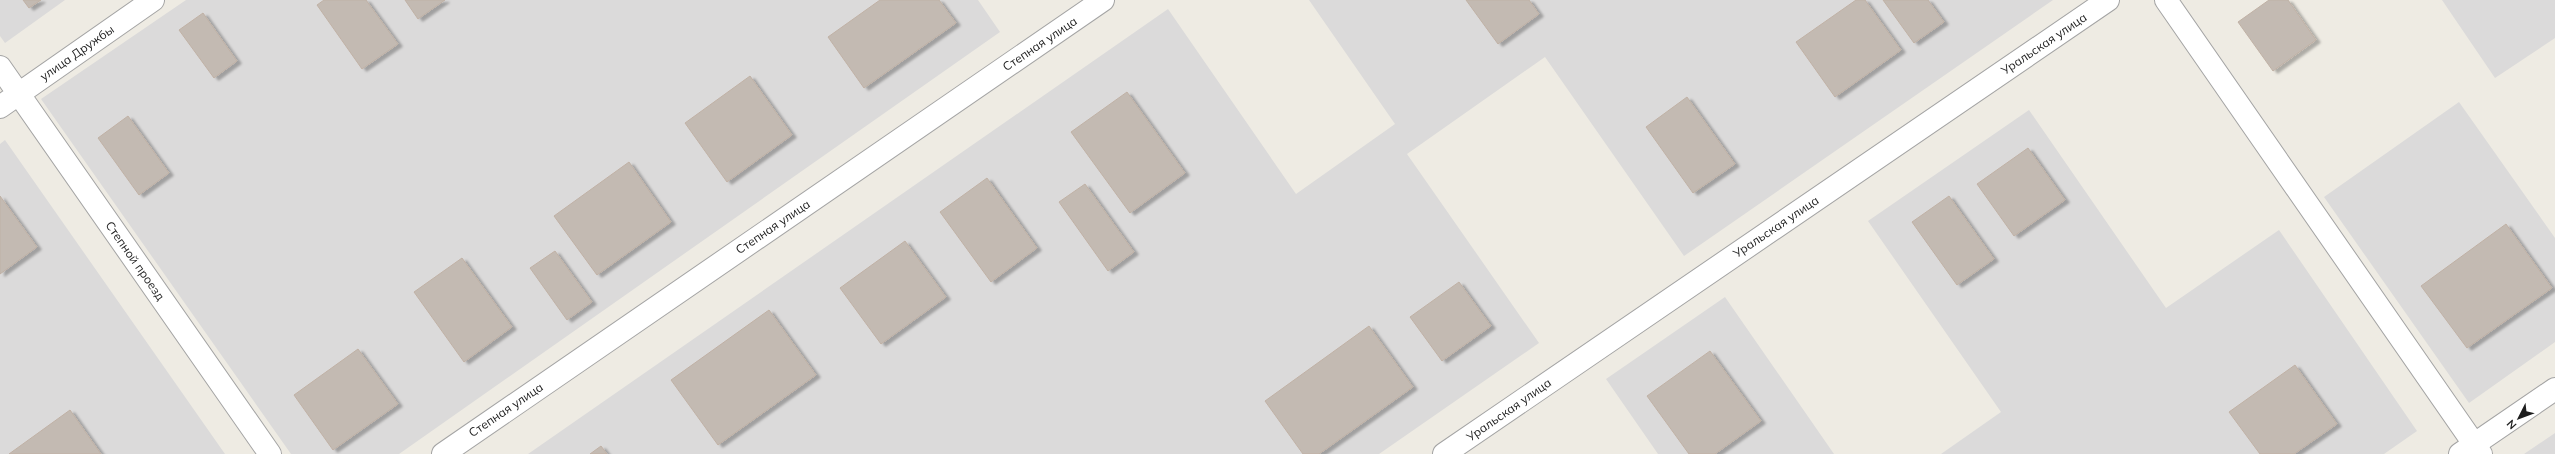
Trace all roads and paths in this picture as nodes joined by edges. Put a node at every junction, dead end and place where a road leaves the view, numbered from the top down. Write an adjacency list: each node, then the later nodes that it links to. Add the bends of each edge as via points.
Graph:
1 (153, 0): 6 (street, улица Дружбы)
2 (1103, 0): 11 (street, Степная улица)
3 (2108, 0): 12 (street, Уральская улица)
4 (2166, 0): 9 (street)
5 (0, 67): 6 (street, Степной проезд)
6 (19, 94): 7 (street, улица Дружбы); 10 (street, Степной проезд)
7 (0, 107)
8 (2555, 388): 9 (street)
9 (2472, 451)
10 (270, 454)
11 (443, 454)
12 (1444, 454)

